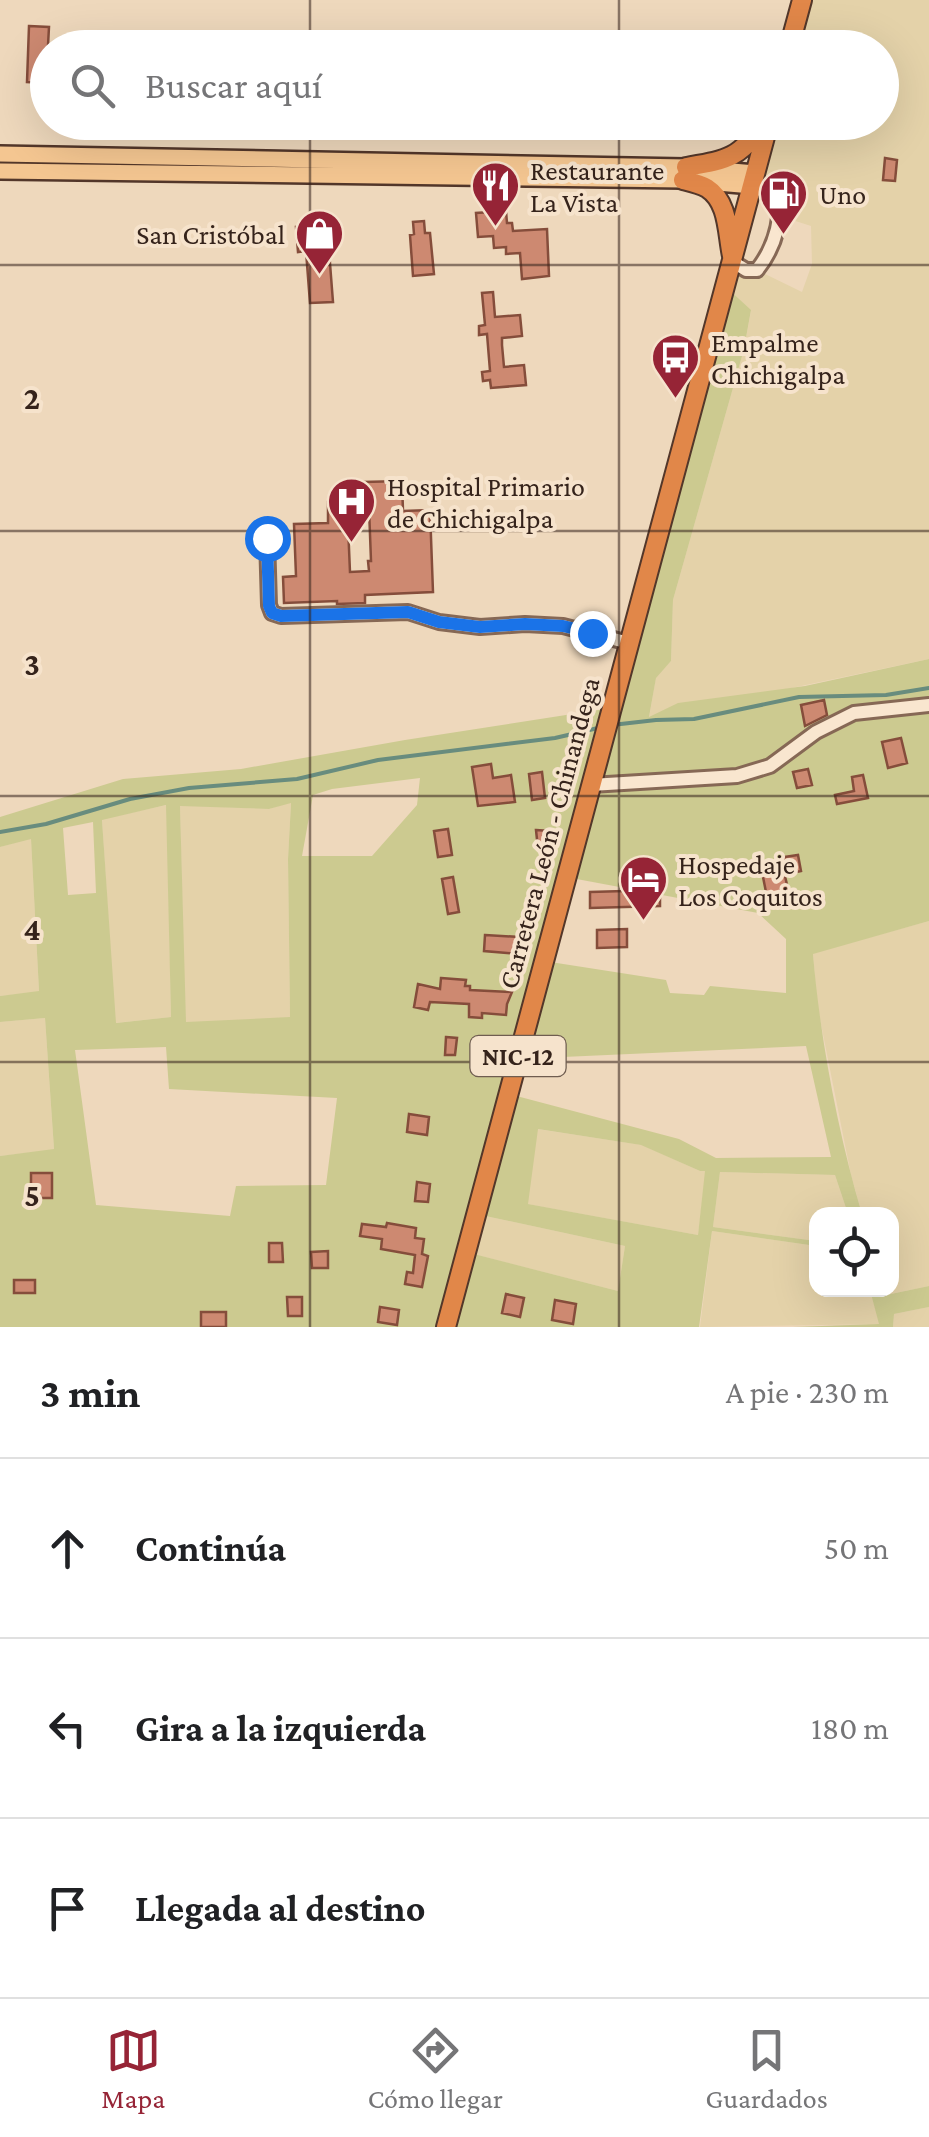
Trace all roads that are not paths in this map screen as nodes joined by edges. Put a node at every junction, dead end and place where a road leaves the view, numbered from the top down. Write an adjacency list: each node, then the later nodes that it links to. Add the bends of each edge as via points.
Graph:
1 (802, 0): 2 (highway)
2 (794, 30)
3 (753, 140): 6 (highway)
4 (763, 140): 7 (highway, Carretera León - Chinandega / NIC-12)
5 (8, 163): 6 (main road)
6 (684, 173): 7 (main road); 8 (highway, via 726,213)
7 (754, 180): 8 (highway, Carretera León - Chinandega / NIC-12); 8 (street, via 780,202 780,216 768,256 756,270)
8 (733, 262): 10 (highway, Carretera León - Chinandega / NIC-12)
9 (267, 538): 10 (street, via 269,606 281,616 408,612 480,627 563,626)
10 (629, 644): 12 (highway, Carretera León - Chinandega / NIC-12)
11 (929, 706): 12 (street, via 854,713 770,766 737,776)
12 (591, 785): 13 (highway, Carretera León - Chinandega / NIC-12)
13 (446, 1327)

